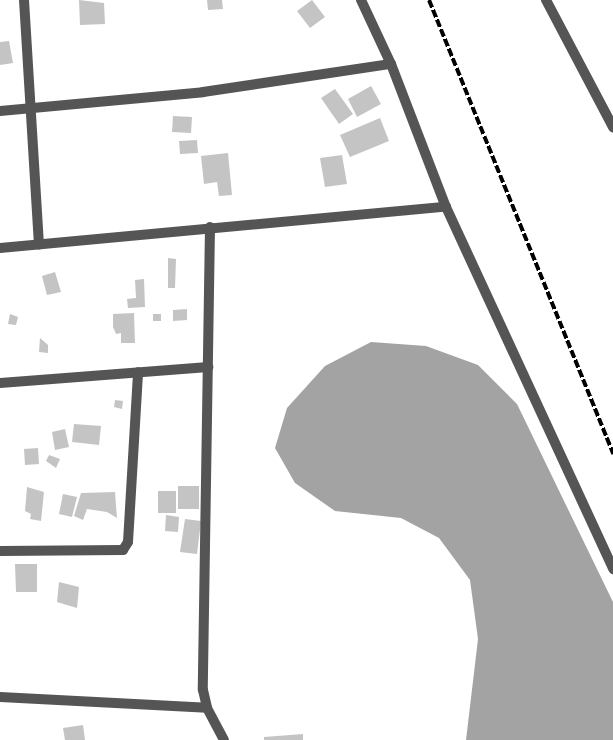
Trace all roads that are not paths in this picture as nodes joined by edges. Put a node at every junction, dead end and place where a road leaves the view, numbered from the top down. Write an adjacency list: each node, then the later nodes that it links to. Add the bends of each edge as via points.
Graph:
1 (24, 0): 5 (street)
2 (361, 0): 4 (street)
3 (546, 0): 7 (street)
4 (391, 64): 5 (street, via 203,92); 8 (street)
5 (31, 109): 6 (street); 10 (street)
6 (0, 111)
7 (613, 127)
8 (446, 207): 9 (street); 16 (street)
9 (210, 227): 10 (street); 12 (street)
10 (39, 245): 11 (street)
11 (0, 248)
12 (208, 367): 13 (street); 18 (street, via 203,690)
13 (138, 372): 14 (street); 15 (street, via 128,542 123,550)
14 (0, 383)
15 (0, 551)
16 (613, 569)
17 (0, 697): 18 (street)
18 (207, 708): 19 (street)
19 (224, 740)

